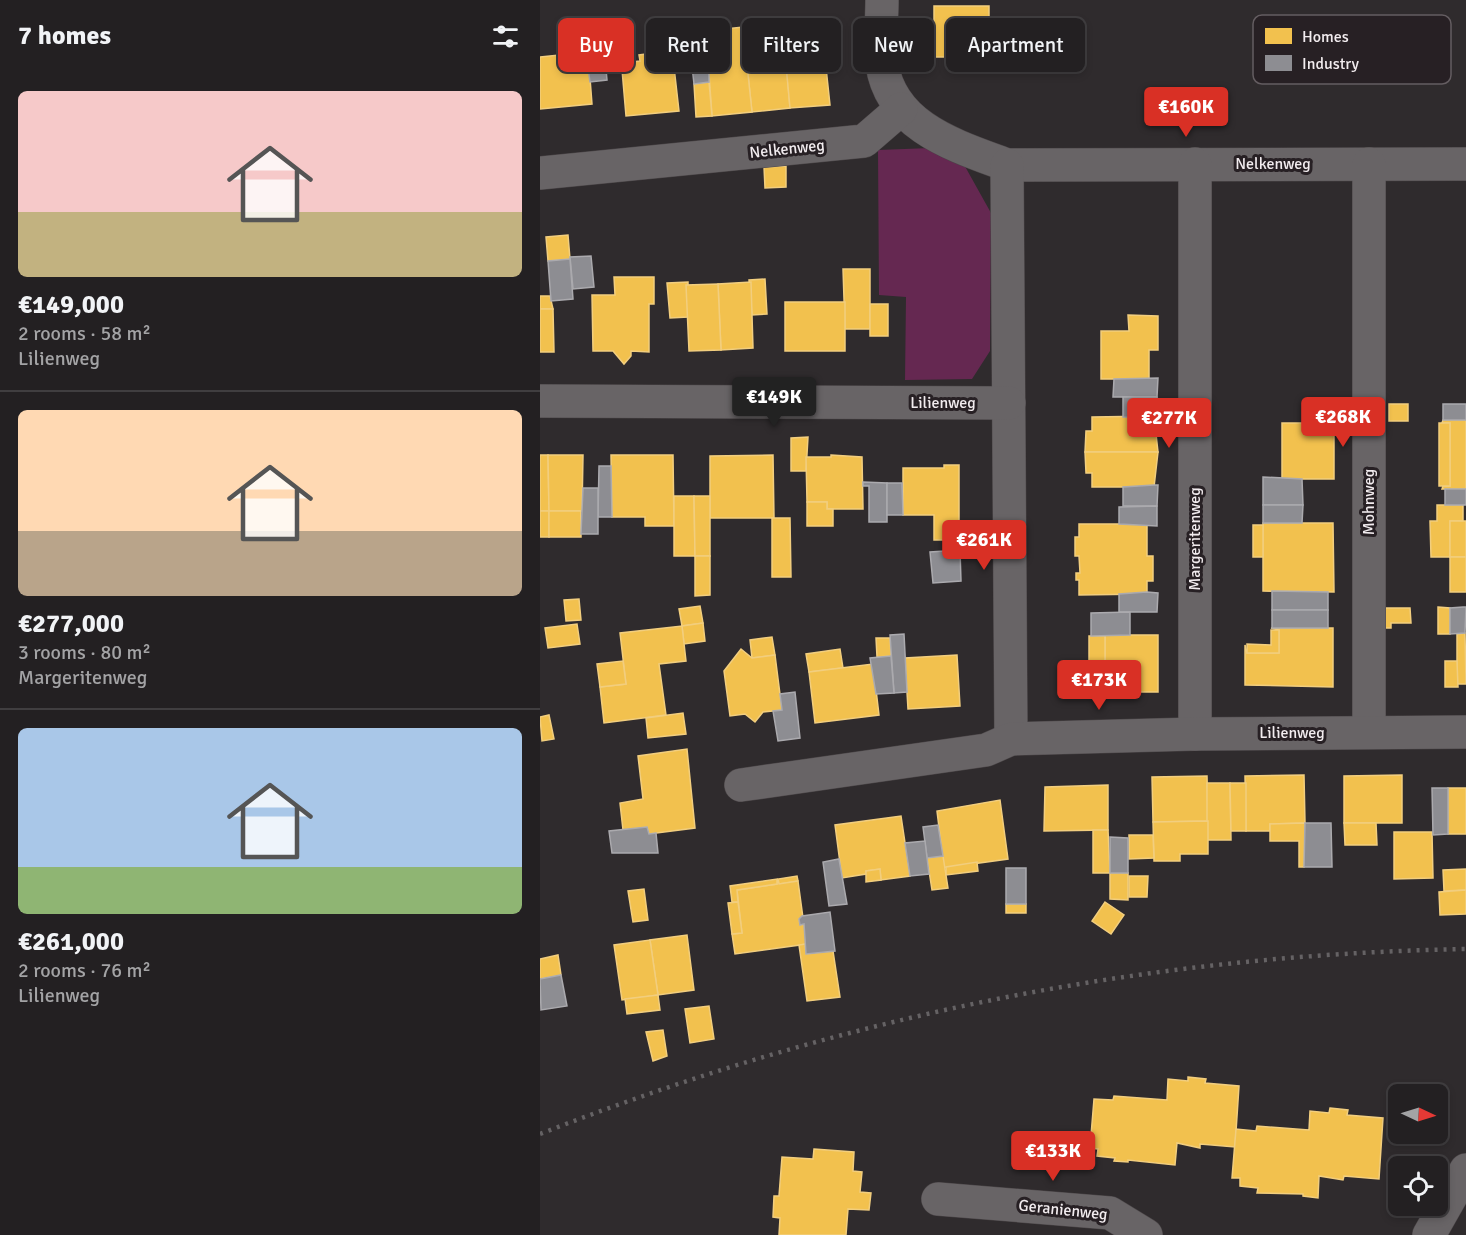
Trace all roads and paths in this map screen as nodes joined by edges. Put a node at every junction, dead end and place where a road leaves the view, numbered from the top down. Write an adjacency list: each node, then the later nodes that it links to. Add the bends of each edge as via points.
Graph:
1 (882, 0): 2 (street, via 882,65)
2 (901, 109): 6 (street, Nelkenweg, via 949,144); 7 (street, Nelkenweg, via 864,141)
3 (1195, 164): 4 (street, Nelkenweg); 6 (street, Nelkenweg); 12 (street, Margeritenweg)
4 (1369, 164): 5 (street, Nelkenweg); 10 (street, Mohnweg)
5 (1466, 164)
6 (1007, 165): 9 (street)
7 (540, 173)
8 (540, 401): 9 (street, Lilienweg)
9 (1009, 403): 13 (street)
10 (1369, 732): 11 (street, Lilienweg); 12 (street, Lilienweg)
11 (1466, 732)
12 (1195, 734): 13 (street, Lilienweg)
13 (1011, 739): 14 (street, Lilienweg, via 986,750)
14 (741, 785)
15 (1466, 1170): 18 (street)
16 (938, 1198): 17 (street, Geranienweg, via 1110,1213)
17 (1146, 1235)
18 (1430, 1235)

